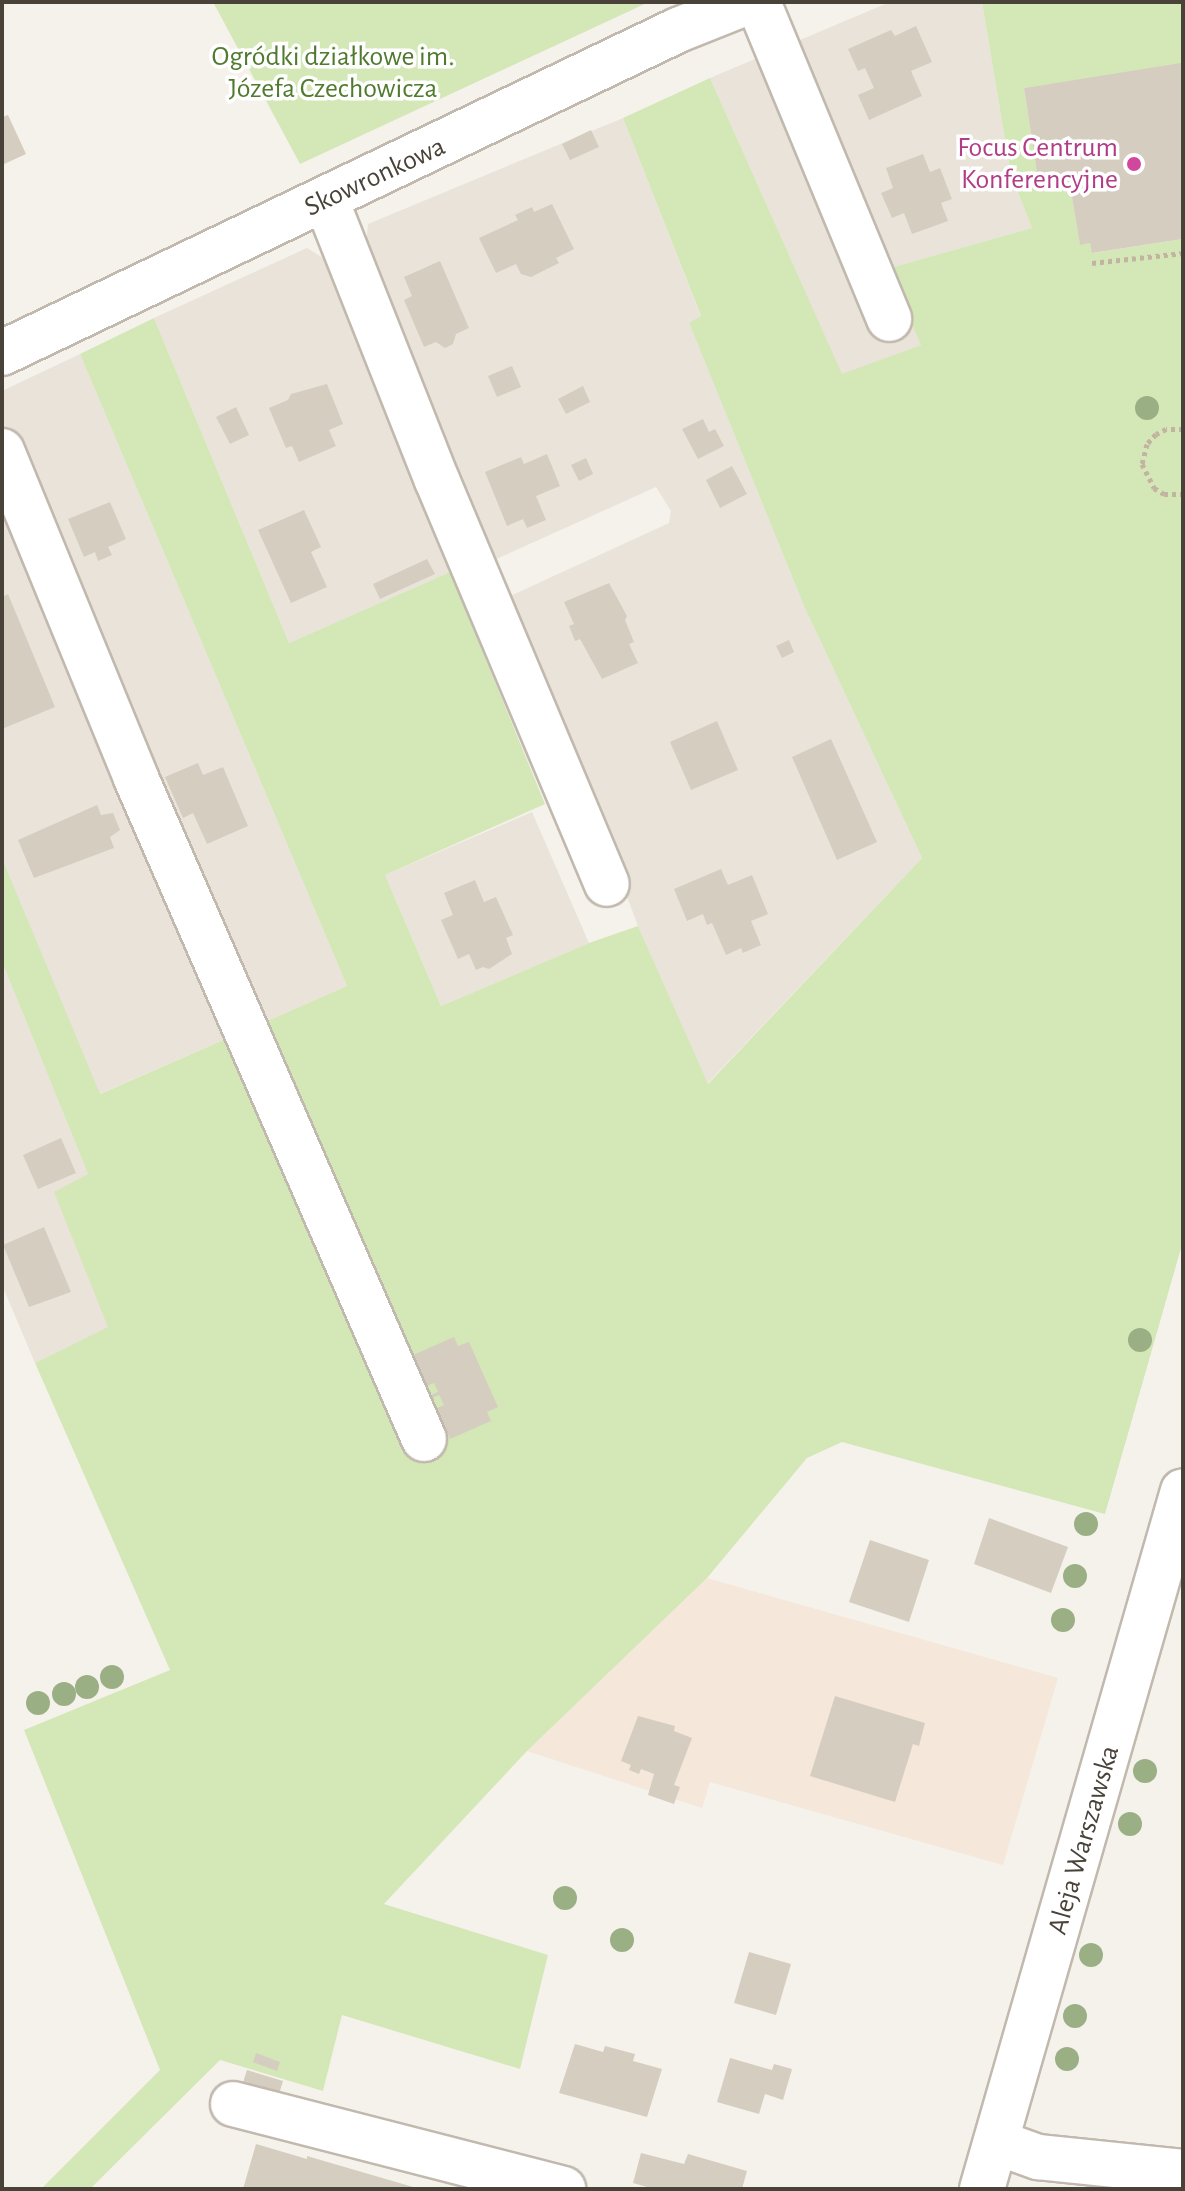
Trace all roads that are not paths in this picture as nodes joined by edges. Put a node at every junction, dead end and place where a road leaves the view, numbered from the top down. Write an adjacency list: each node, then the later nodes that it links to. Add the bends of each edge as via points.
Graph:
1 (748, 2): 3 (street, Skowronkowa, via 678,30)
2 (758, 2): 4 (street)
3 (326, 200): 5 (street, Skowronkowa); 7 (street)
4 (889, 319)
5 (2, 353)
6 (2, 451): 8 (street, via 136,778)
7 (607, 884)
8 (424, 1439)
9 (1183, 1491): 11 (street, Aleja Warszawska)
10 (233, 2104): 13 (street)
11 (996, 2142): 12 (street, via 1038,2157); 14 (street, Aleja Warszawska)
12 (1183, 2172)
13 (563, 2189)
14 (982, 2189)

